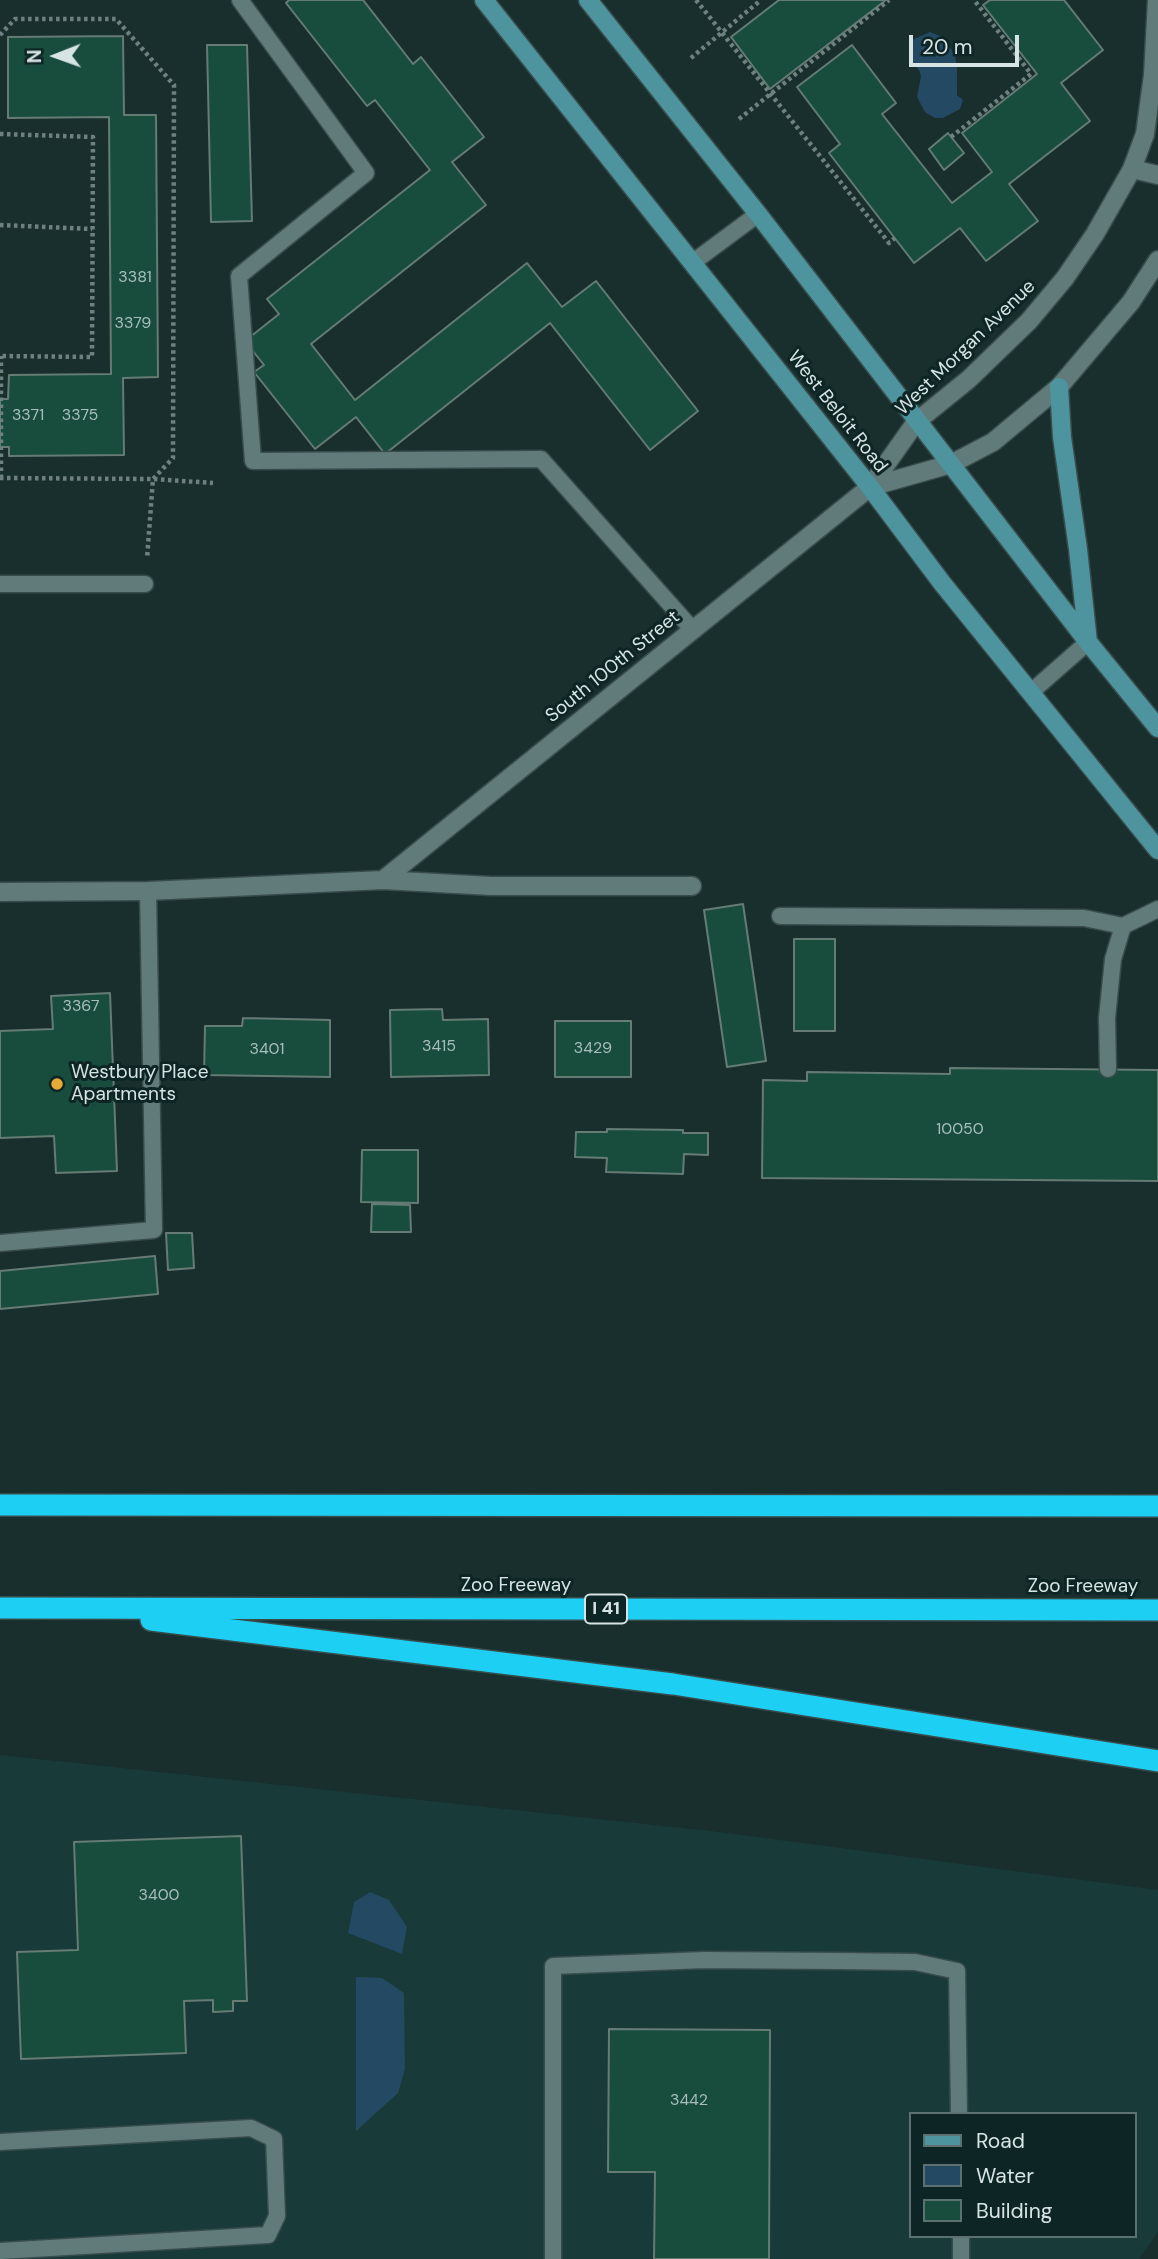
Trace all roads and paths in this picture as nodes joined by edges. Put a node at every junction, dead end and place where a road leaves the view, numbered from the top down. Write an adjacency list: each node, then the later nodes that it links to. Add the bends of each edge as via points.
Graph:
1 (240, 0): 34 (lane, via 366,173 239,275 253,461 541,459)
2 (484, 0): 23 (main road, West Beloit Road)
3 (588, 0): 18 (main road)
4 (696, 0): 9 (path)
5 (761, 0): 9 (path)
6 (890, 0): 12 (path)
7 (974, 0): 15 (path, via 1031,74)
8 (1157, 0): 16 (street, West Morgan Avenue, via 1145,134)
9 (722, 33): 11 (path); 12 (path)
10 (0, 35): 29 (path, via 15,19 116,19 174,85 173,458)
11 (691, 58)
12 (770, 94): 13 (path); 21 (path, via 889,243)
13 (739, 119)
14 (0, 134): 20 (path, via 93,137)
15 (951, 137)
16 (1132, 169): 17 (street); 26 (street, West Morgan Avenue, via 1095,234 1036,312 969,379)
17 (1158, 175)
18 (758, 214): 23 (lane); 26 (main road)
19 (0, 225): 20 (path)
20 (92, 229): 24 (path, via 92,357)
21 (895, 238)
22 (1158, 260): 25 (street, via 1132,302)
23 (692, 263): 31 (main road, West Beloit Road)
24 (1, 356): 28 (path)
25 (1059, 387): 27 (street, via 993,442); 35 (main road)
26 (916, 422): 27 (main road); 31 (street, West Morgan Avenue)
27 (951, 464): 31 (street); 35 (main road)
28 (1, 478): 29 (path)
29 (153, 479): 30 (path); 32 (path)
30 (213, 483)
31 (870, 487): 34 (street, South 100th Street); 36 (main road, West Beloit Road)
32 (145, 583): 33 (lane)
33 (0, 584)
34 (694, 630): 39 (street, South 100th Street)
35 (1088, 642): 36 (lane); 37 (main road)
36 (1030, 692): 38 (main road, West Beloit Road)
37 (1158, 728)
38 (1158, 850)
39 (383, 880): 40 (street, via 491,886); 41 (street)
40 (692, 886)
41 (148, 891): 42 (street); 47 (lane, via 154,1230)
42 (0, 892)
43 (1158, 909): 45 (lane)
44 (780, 916): 45 (lane, via 1084,918)
45 (1123, 926): 46 (lane, via 1113,959)
46 (1108, 1069)
47 (0, 1243)
48 (0, 1505): 49 (highway)
49 (1158, 1506)
50 (0, 1608): 51 (highway, Zoo Freeway / I 41)
51 (55, 1608): 52 (highway, Zoo Freeway / I 41); 53 (highway, via 673,1684)
52 (1158, 1610)
53 (1158, 1761)
54 (959, 2112): 58 (lane, via 957,1971 915,1962 840,1961 553,1966)
55 (0, 2142): 57 (lane, via 251,2128 274,2139 277,2216 268,2235)
56 (961, 2238): 59 (lane)
57 (0, 2250)
58 (553, 2259)
59 (961, 2259)

